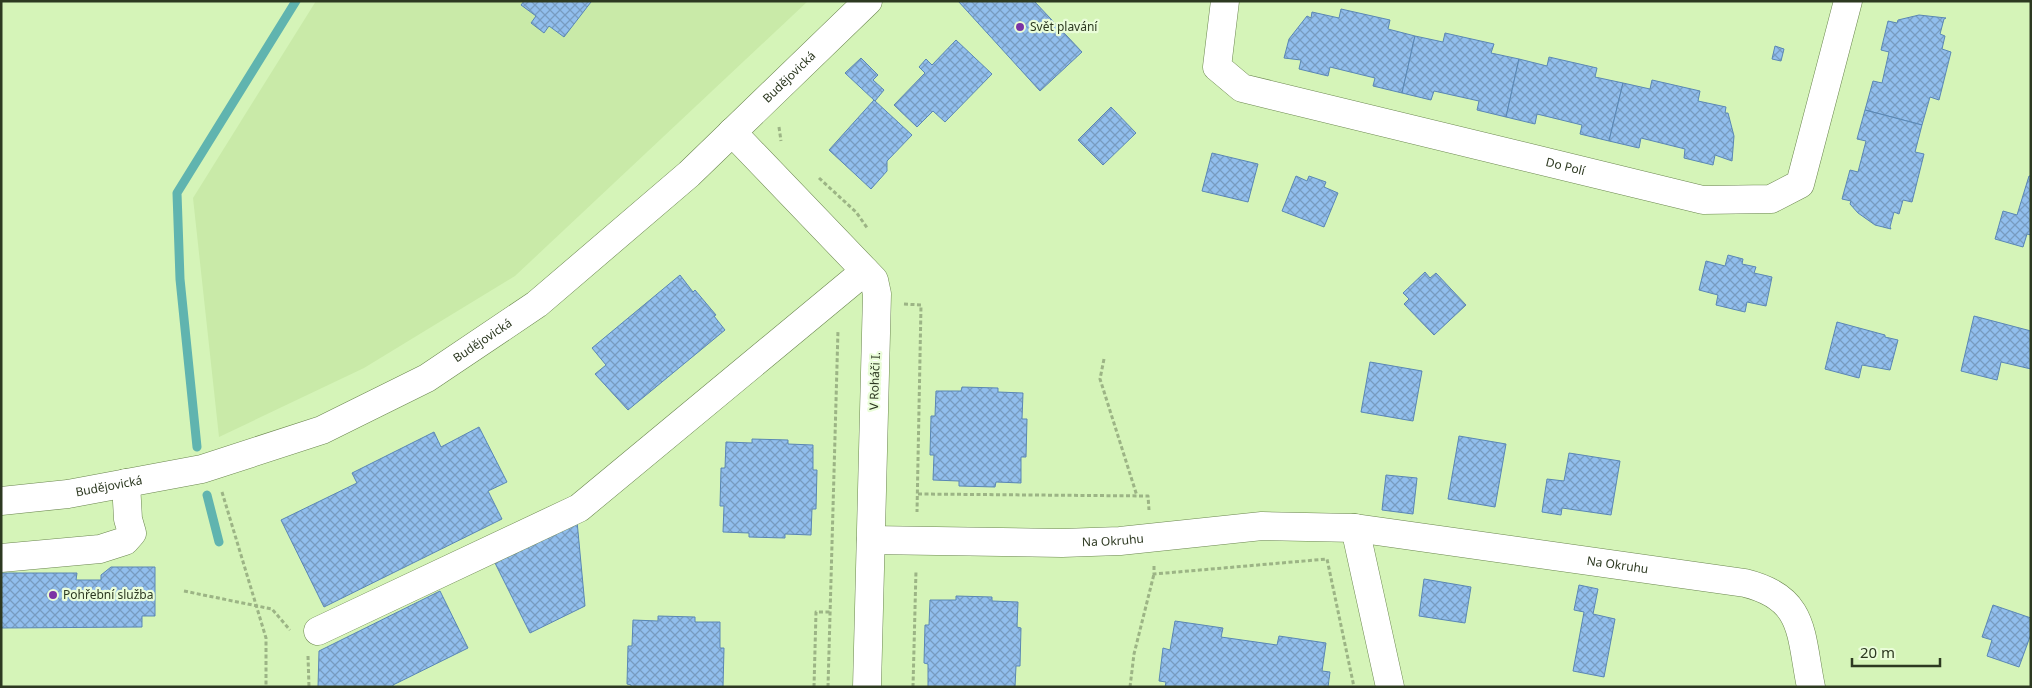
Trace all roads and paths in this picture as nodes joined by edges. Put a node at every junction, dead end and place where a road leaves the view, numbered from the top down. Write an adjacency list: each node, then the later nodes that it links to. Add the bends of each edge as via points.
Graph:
1 (868, 1): 4 (street, Budějovická)
2 (1225, 1): 3 (street, Do Polí, via 1217,66 1242,88 1703,200 1771,199 1800,184)
3 (1848, 1)
4 (732, 132): 5 (street, V Roháči I.); 8 (street, Budějovická, via 689,174 538,304 427,378 322,430)
5 (865, 271): 15 (street, V Roháči I., via 874,280 877,294); 23 (street, via 579,508)
6 (838, 327): 22 (path)
7 (1104, 360): 11 (path, via 1100,379)
8 (214, 465): 9 (street, Budějovická); 21 (path)
9 (126, 483): 12 (street, Budějovická, via 68,494); 16 (street, via 132,533 125,542 100,550)
10 (918, 494): 11 (path)
11 (1137, 496): 13 (path, via 1148,496)
12 (1, 501)
13 (1150, 512)
14 (1355, 528): 15 (street, Na Okruhu, via 1262,526 1120,541 1062,543); 32 (street); 33 (street, Na Okruhu, via 1764,588 1782,598 1797,618)
15 (871, 540): 28 (street, V Roháči I.)
16 (1, 558)
17 (1154, 565): 19 (path)
18 (916, 569): 29 (path)
19 (1154, 574): 30 (path, via 1134,654); 31 (path, via 1327,558)
20 (184, 591): 21 (path)
21 (256, 606): 23 (path, via 272,609); 24 (path, via 266,638)
22 (830, 612): 26 (path, via 816,612); 27 (path)
23 (308, 639): 25 (path)
24 (266, 687)
25 (309, 687)
26 (814, 687)
27 (828, 687)
28 (867, 687)
29 (913, 687)
30 (1130, 687)
31 (1354, 687)
32 (1390, 687)
33 (1811, 687)

